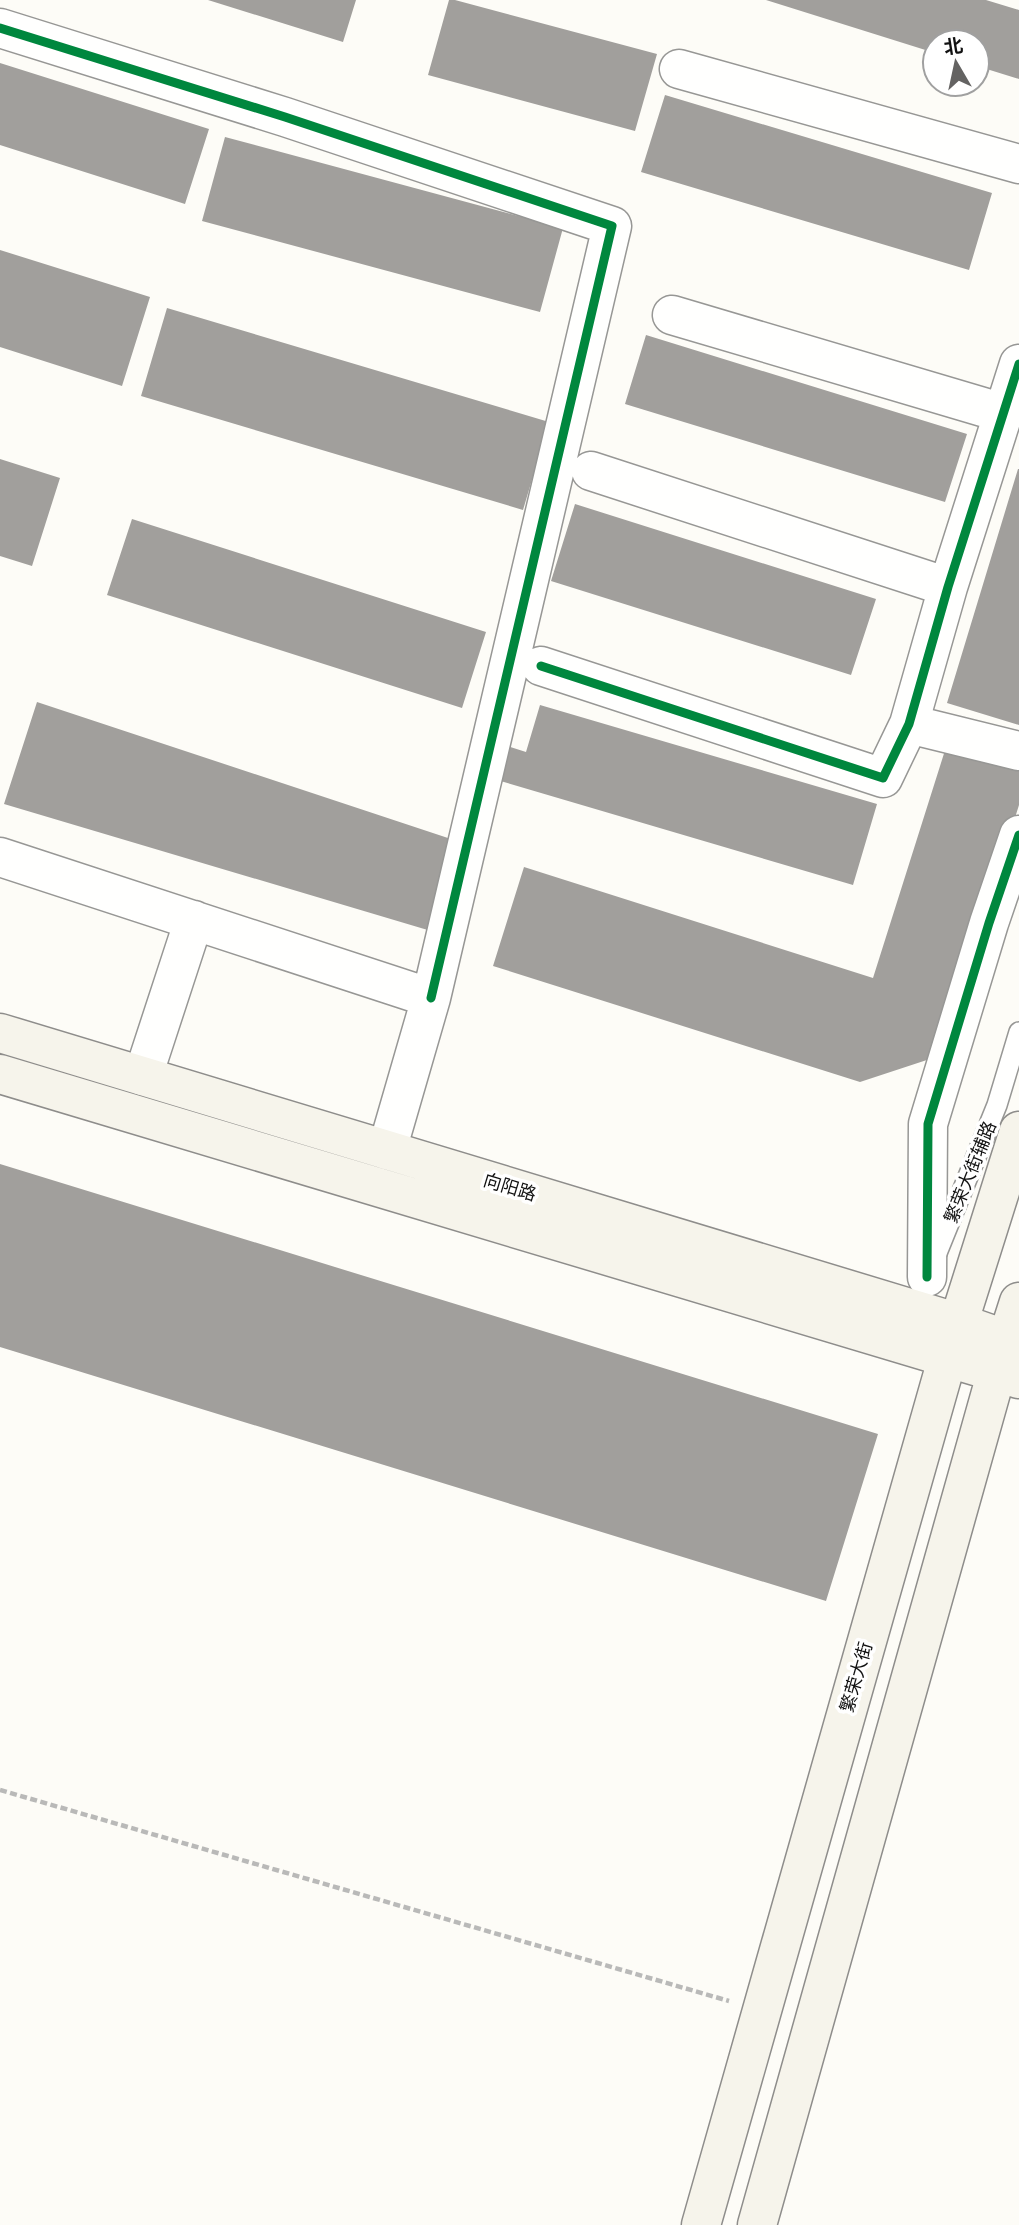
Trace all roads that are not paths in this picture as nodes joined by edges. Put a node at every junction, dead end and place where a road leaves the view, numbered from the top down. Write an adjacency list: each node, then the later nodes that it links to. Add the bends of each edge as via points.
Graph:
1 (0, 28): 15 (street, via 612,226)
2 (679, 69): 3 (street)
3 (1019, 164)
4 (672, 315): 6 (street)
5 (1019, 364): 6 (street)
6 (1003, 413): 8 (street)
7 (591, 471): 8 (street)
8 (948, 587): 10 (street)
9 (541, 666): 10 (street, via 883,778)
10 (909, 724): 11 (street)
11 (1019, 751)
12 (1019, 835): 22 (street, via 928,1124)
13 (0, 857): 14 (street)
14 (194, 920): 15 (street); 19 (street)
15 (431, 998): 21 (street)
16 (1019, 1032): 22 (lane, 繁荣大街辅路, via 997,1105)
17 (0, 1033): 19 (main road, 向阳路)
18 (0, 1074): 24 (main road, 向阳路)
19 (144, 1076): 21 (main road, 向阳路)
20 (1019, 1131): 24 (main road, 繁荣大街)
21 (387, 1150): 22 (main road, 向阳路)
22 (921, 1293): 24 (main road, 向阳路)
23 (1019, 1302): 25 (main road)
24 (953, 1339): 25 (main road, 向阳路); 26 (main road, 繁荣大街)
25 (1011, 1358): 27 (main road)
26 (701, 2225)
27 (757, 2225)

